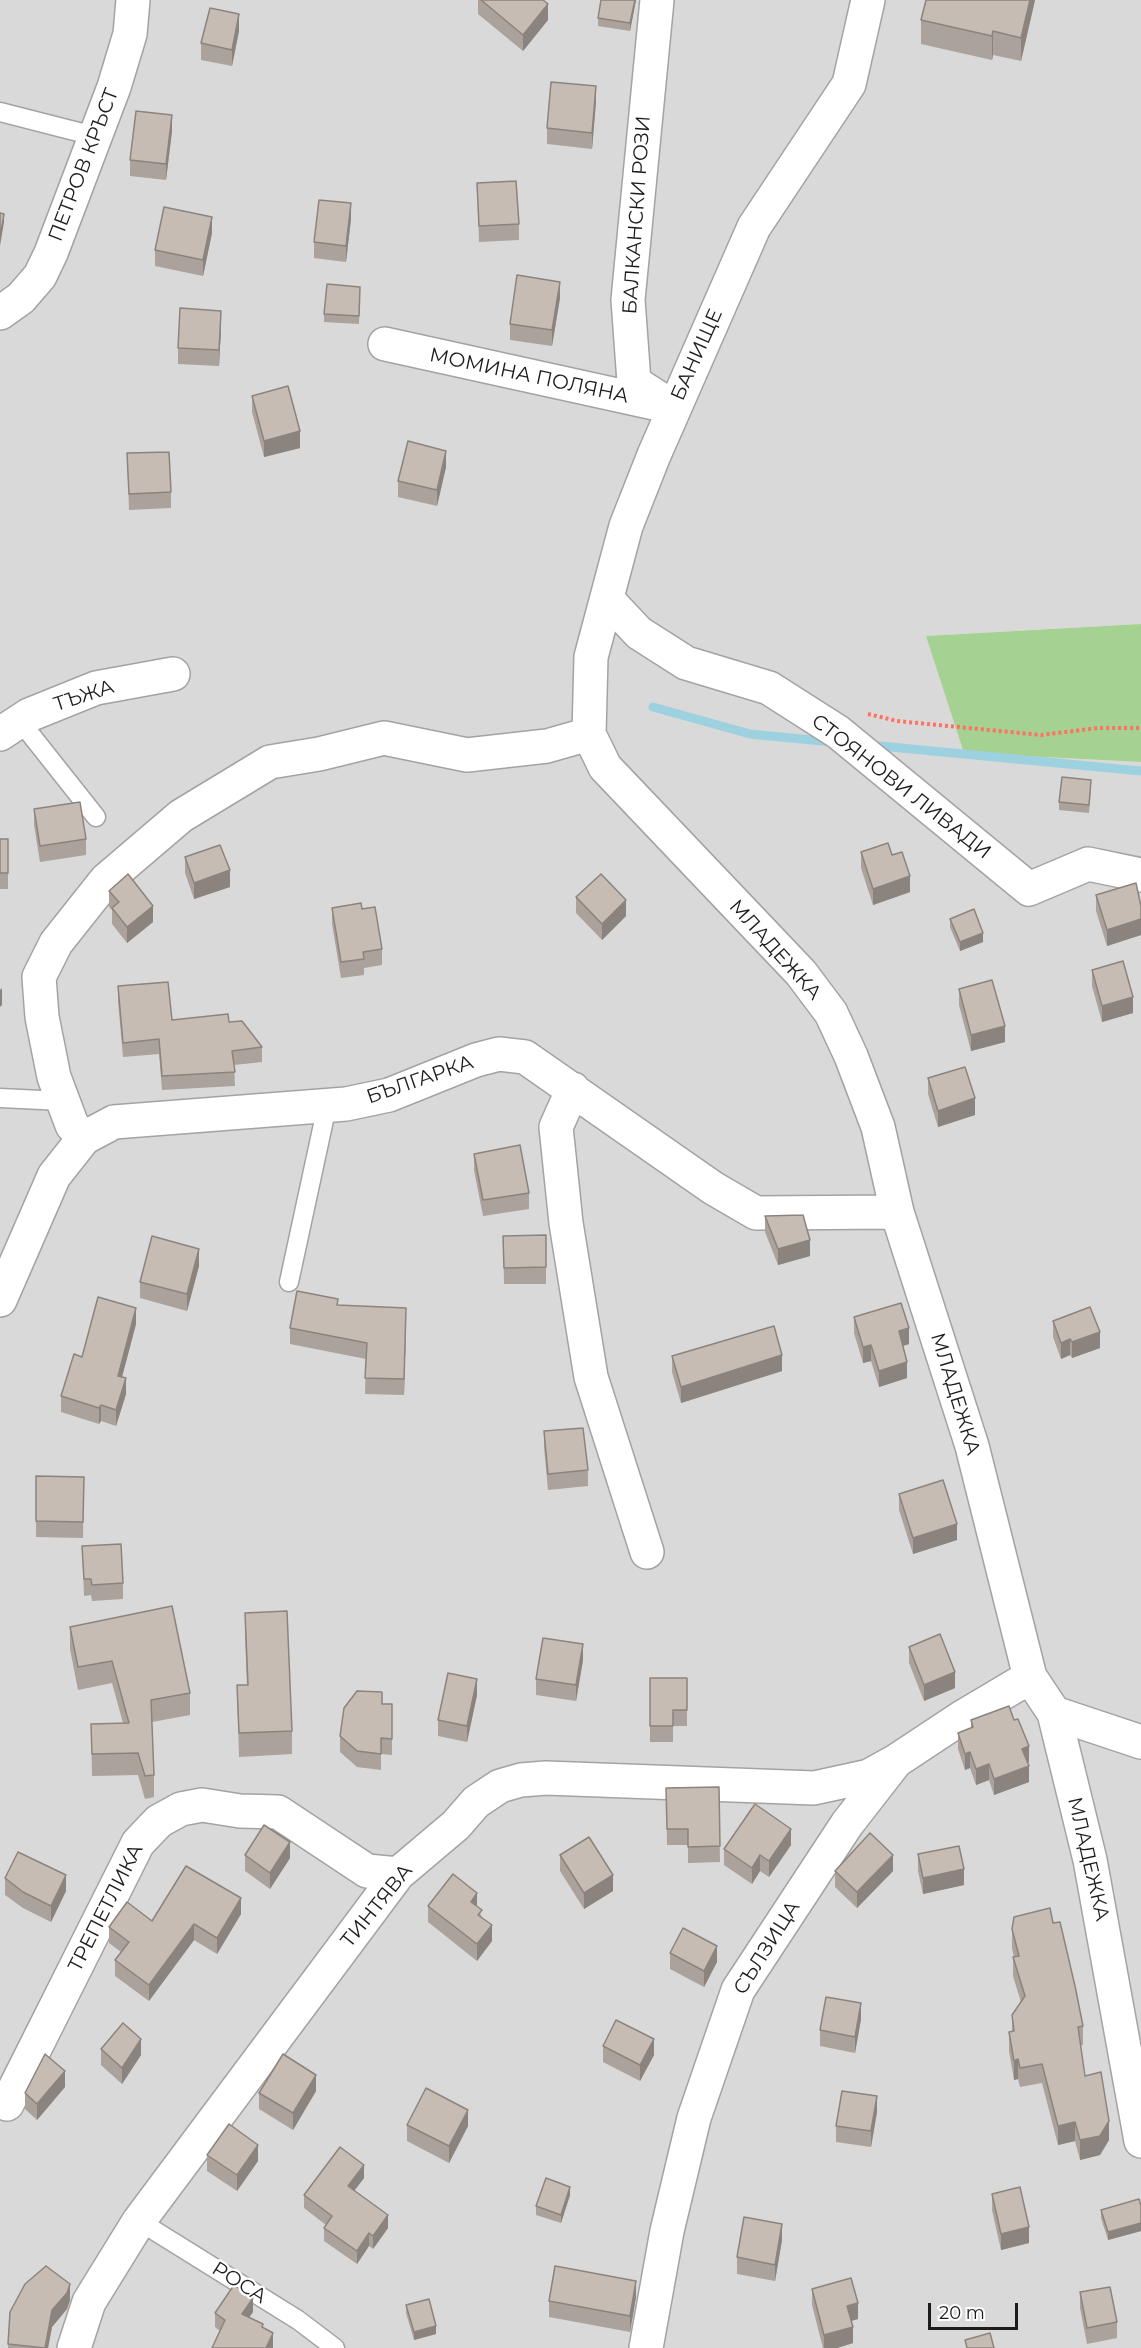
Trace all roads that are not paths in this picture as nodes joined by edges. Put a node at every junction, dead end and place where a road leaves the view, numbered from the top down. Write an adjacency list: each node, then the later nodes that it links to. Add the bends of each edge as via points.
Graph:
1 (133, 0): 5 (street, ПЕТРОВ КРЪСТ, via 130,34)
2 (657, 0): 8 (street, БАЛКАНСКИ РОЗИ, via 628,300 634,382)
3 (868, 0): 8 (street, БАНИЩЕ, via 849,84 754,227)
4 (0, 112): 5 (lane)
5 (94, 136): 6 (street, ПЕТРОВ КРЪСТ, via 40,276 21,298)
6 (0, 313)
7 (385, 344): 8 (street, МОМИНА ПОЛЯНА)
8 (674, 408): 9 (street, БАНИЩЕ, via 626,526)
9 (607, 599): 12 (street, БАНИЩЕ, via 591,657); 14 (street, СТОЯНОВИ ЛИВАДИ, via 639,633 686,663 769,688 838,732 1029,889 1088,864)
10 (173, 674): 11 (street, ТЪЖА, via 96,688)
11 (10, 727): 13 (lane)
12 (590, 734): 17 (street, via 547,746 467,755 384,738 270,762 181,816 106,880 57,943 39,977 42,1017); 20 (street, МЛАДЕЖКА, via 605,767 801,973 831,1013 878,1127)
13 (96, 817)
14 (1141, 875)
15 (573, 1089): 18 (street, БЪЛГАРКА, via 525,1057 499,1054 389,1095); 20 (street, БЪЛГАРКА, via 713,1188 756,1213); 23 (street, via 556,1127 566,1223 591,1377)
16 (0, 1098): 17 (lane)
17 (62, 1101): 19 (street, via 72,1125)
18 (327, 1106): 19 (street, БЪЛГАРКА, via 114,1122); 21 (lane)
19 (84, 1138): 22 (street, БЪЛГАРКА, via 54,1176)
20 (897, 1212): 24 (street, МЛАДЕЖКА, via 972,1446)
21 (290, 1282)
22 (0, 1300)
23 (647, 1552)
24 (1030, 1677): 25 (street, МЛАДЕЖКА); 27 (street, СЪЛЗИЦА)
25 (1054, 1713): 26 (street); 30 (street, МЛАДЕЖКА, via 1090,1860)
26 (1141, 1742)
27 (896, 1761): 28 (street, ТИНТЯВА, via 869,1776 806,1789 521,1780 500,1786 477,1802); 34 (street, СЪЛЗИЦА, via 847,1824 738,1990 694,2118)
28 (398, 1874): 29 (street, ТРЕПЕТЛИКА, via 367,1871 278,1812 202,1805 182,1809 159,1821 138,1842); 31 (street, ТИНТЯВА)
29 (7, 2104)
30 (1141, 2140)
31 (139, 2221): 32 (street, ТИНТЯВА, via 89,2302); 33 (lane, РОСА)
32 (74, 2348)
33 (336, 2348)
34 (645, 2348)

